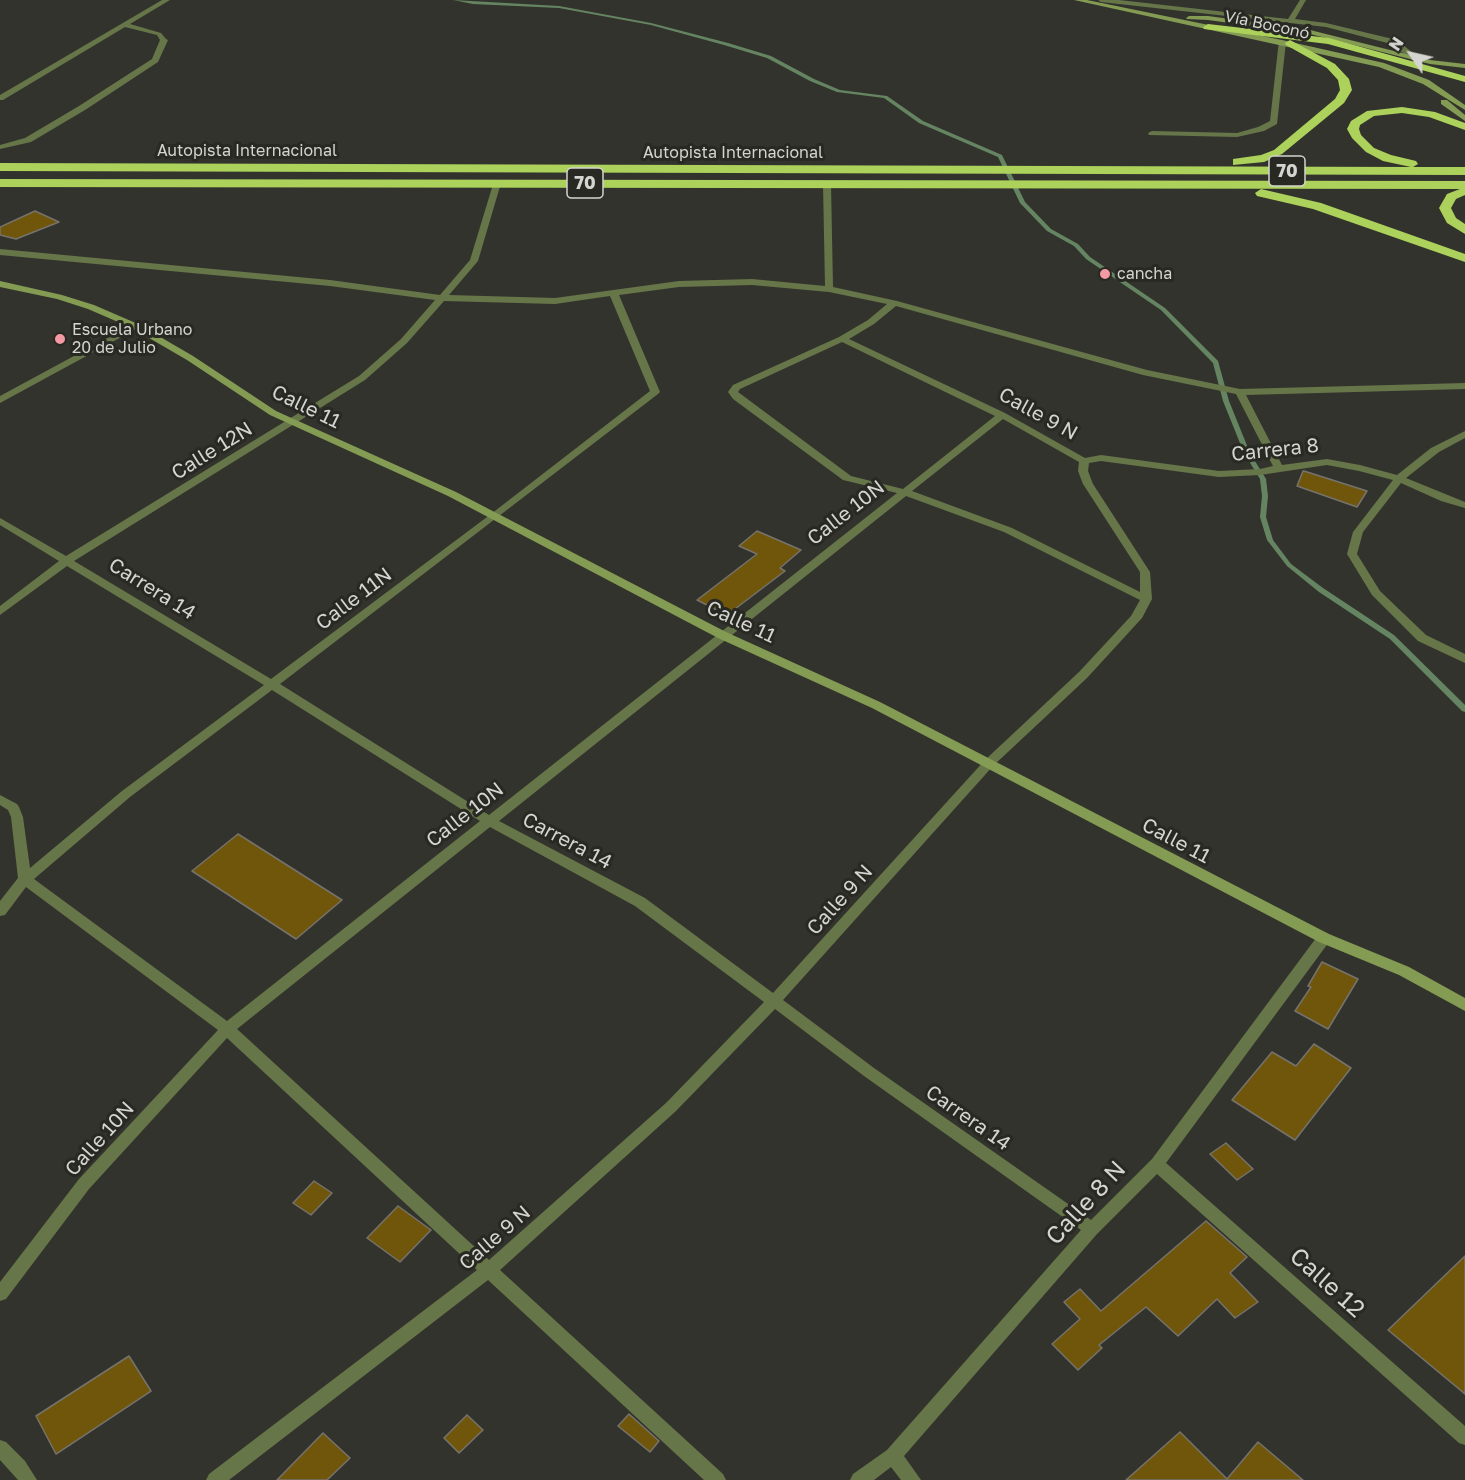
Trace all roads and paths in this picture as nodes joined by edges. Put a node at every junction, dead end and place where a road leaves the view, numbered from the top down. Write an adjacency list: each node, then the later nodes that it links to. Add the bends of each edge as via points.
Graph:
1 (167, 0): 7 (street)
2 (1077, 0): 5 (street, Vía Boconó)
3 (1101, 0): 6 (street)
4 (1303, 0): 6 (street)
5 (1173, 20): 8 (street, Vía Boconó); 10 (street, via 1208,18)
6 (1291, 20): 9 (street)
7 (124, 25): 16 (street); 21 (street, via 159,34 164,40 155,60 28,140)
8 (1208, 27): 11 (street, Vía Boconó); 15 (highway, via 1318,39)
9 (1340, 28): 10 (street); 12 (street, via 1394,42)
10 (1331, 36): 12 (street)
11 (1286, 43): 13 (street, Vía Boconó); 20 (street, via 1274,122 1237,135); 23 (highway, via 1331,66 1343,79 1346,90 1340,100 1284,148 1246,161)
12 (1415, 58): 14 (street)
13 (1381, 65): 17 (street, Vía Boconó, via 1426,81); 18 (street, Vía Boconó, via 1424,88)
14 (1465, 66)
15 (1465, 79)
16 (0, 98)
17 (1465, 108)
18 (1465, 119)
19 (1465, 127): 24 (highway, via 1431,114 1402,110 1371,113 1354,126 1362,143 1383,156)
20 (1152, 133)
21 (0, 147)
22 (0, 165): 23 (highway, Autopista Internacional / 70)
23 (1119, 171): 24 (highway, Autopista Internacional / 70)
24 (1460, 171)
25 (0, 183): 26 (highway, Autopista Internacional / 70)
26 (497, 183): 27 (highway, Autopista Internacional / 70); 37 (street, Calle 12N, via 474,261)
27 (827, 184): 28 (highway, Autopista Internacional / 70); 35 (street)
28 (1170, 184): 29 (highway, Autopista Internacional / 70); 33 (highway, via 1290,198)
29 (1465, 185)
30 (1465, 191): 31 (highway, via 1452,197 1445,208 1451,220)
31 (1465, 230)
32 (0, 252): 37 (street, via 330,283)
33 (1465, 258)
34 (0, 284): 39 (street, Calle 11, via 59,297)
35 (829, 289): 36 (street, via 752,282 679,284); 38 (street)
36 (614, 294): 37 (street, via 555,301); 52 (street, Calle 11N, via 656,392)
37 (443, 298): 45 (street, Calle 12N, via 404,341 362,378)
38 (894, 303): 40 (street); 42 (street, via 1146,373)
39 (135, 326): 43 (street); 45 (street, Calle 11, via 249,399)
40 (842, 339): 44 (street, Calle 9 N); 50 (street, via 736,387 733,392 847,478)
41 (1465, 386): 42 (street)
42 (1240, 392): 48 (street)
43 (0, 400)
44 (1002, 415): 47 (street, Calle 9 N); 50 (street, Calle 10N)
45 (293, 422): 52 (street, Calle 11); 54 (street, Calle 12N)
46 (1465, 434): 49 (street, via 1435,450)
47 (1084, 461): 48 (street, Carrera 8, via 1101,458 1219,474); 55 (street, Calle 9 N, via 1088,484 1145,572)
48 (1279, 468): 49 (street, Carrera 8, via 1327,462)
49 (1399, 479): 51 (street, Carrera 8); 58 (street, via 1358,532 1352,554 1376,593 1422,638)
50 (904, 492): 55 (street, via 1008,530); 57 (street, Calle 10N)
51 (1465, 505)
52 (495, 516): 57 (street, Calle 11); 59 (street, Calle 11N)
53 (0, 521): 54 (street, Carrera 14)
54 (68, 560): 56 (street, Calle 12N); 59 (street, Carrera 14)
55 (1146, 599): 60 (street, Calle 9 N, via 1136,618 1083,675)
56 (0, 611)
57 (722, 635): 60 (street, Calle 11, via 865,700); 62 (street, Calle 10N)
58 (1465, 659)
59 (273, 685): 62 (street, Carrera 14); 63 (street, Calle 11N, via 126,794)
60 (989, 763): 65 (street, Calle 11); 66 (street, Calle 9 N)
61 (0, 799): 63 (street, via 13,807 17,817)
62 (489, 821): 66 (street, Carrera 14, via 640,902); 68 (street, Calle 10N)
63 (26, 879): 64 (street, Calle 11N); 68 (street)
64 (0, 911)
65 (1324, 938): 67 (street, Calle 11, via 1404,971); 69 (street, Calle 8 N)
66 (774, 1001): 70 (street, Carrera 14); 71 (street, Calle 9 N, via 672,1107)
67 (1465, 1005)
68 (227, 1029): 71 (street); 72 (street, Calle 10N, via 84,1184)
69 (1156, 1164): 70 (street, Calle 8 N); 73 (street, Calle 12)
70 (1092, 1229): 75 (street, Calle 8 N)
71 (489, 1270): 77 (street, Calle 9 N); 78 (street)
72 (0, 1294)
73 (1465, 1437)
74 (0, 1448): 76 (street)
75 (893, 1456): 79 (street, Calle 8 N); 80 (street)
76 (28, 1480)
77 (215, 1480)
78 (717, 1480)
79 (859, 1480)
80 (912, 1480)

